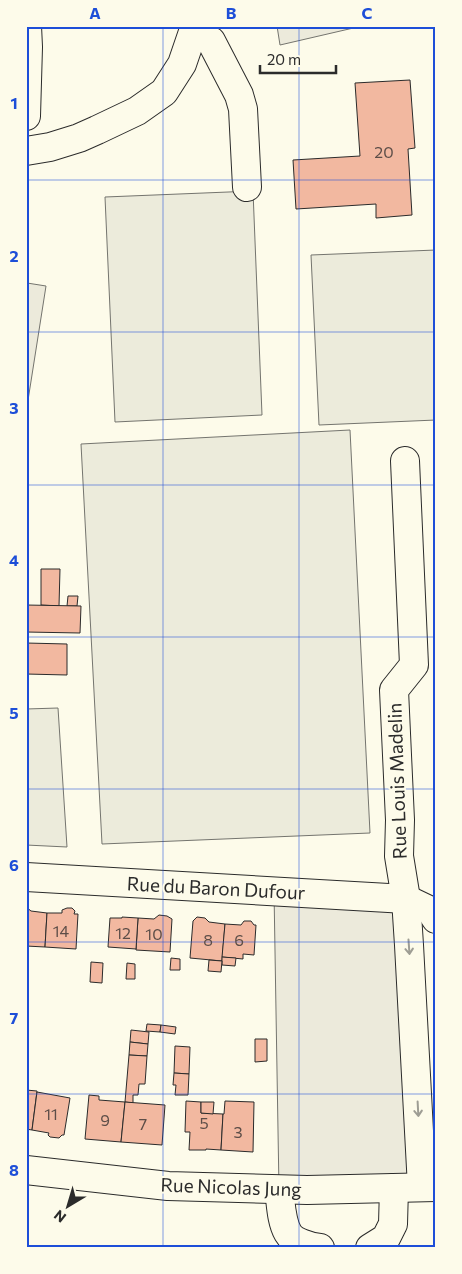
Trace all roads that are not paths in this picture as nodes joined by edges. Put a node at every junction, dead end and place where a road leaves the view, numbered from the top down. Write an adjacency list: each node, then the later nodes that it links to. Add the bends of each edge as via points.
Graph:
1 (27, 26): 3 (street)
2 (203, 34): 4 (street, via 164,92 136,111 79,138); 5 (street, via 239,95 243,110)
3 (26, 116)
4 (26, 151)
5 (246, 187)
6 (405, 461): 8 (street, Rue Louis Madelin, via 414,665 394,690 399,856)
7 (26, 877): 8 (street, Rue du Baron Dufour)
8 (406, 899): 9 (street, via 431,911); 11 (street, Rue Louis Madelin, one-way to 11)
9 (436, 919)
10 (26, 1170): 13 (street, Rue Nicolas Jung, via 168,1186)
11 (429, 1187): 12 (street, Rue Nicolas Jung)
12 (394, 1188): 13 (street, Rue Nicolas Jung); 15 (street, via 393,1224 386,1238)
13 (279, 1190): 14 (street, via 288,1235 306,1246)
14 (320, 1248)
15 (370, 1248)

